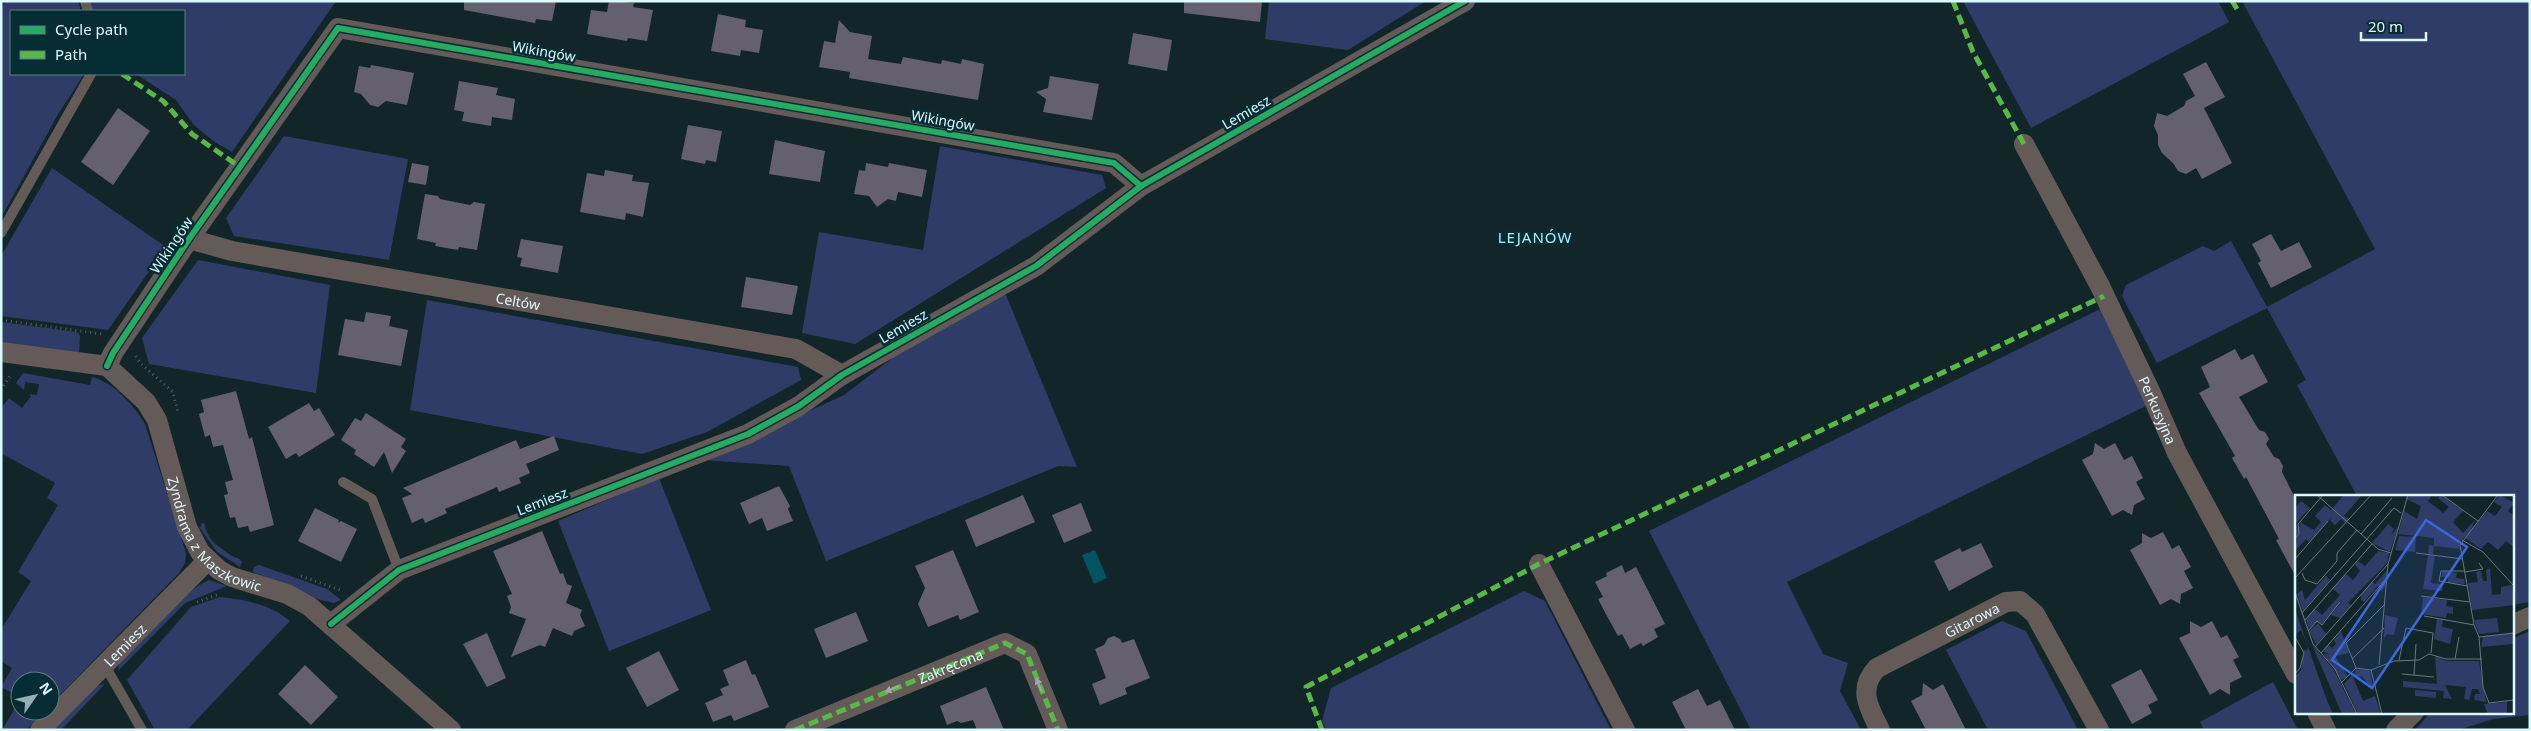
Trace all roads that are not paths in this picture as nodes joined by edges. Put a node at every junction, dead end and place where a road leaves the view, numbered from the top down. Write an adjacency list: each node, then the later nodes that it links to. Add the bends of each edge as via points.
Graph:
1 (1465, 1): 4 (street, Lemiesz)
2 (90, 75): 5 (lane)
3 (2024, 144): 18 (street, Perkusyjna, via 2100,286 2177,453)
4 (1142, 186): 6 (street, Wikingów, via 1114,163 338,28); 9 (street, Lemiesz, via 1036,266)
5 (1, 233)
6 (189, 239): 8 (street, Wikingów); 9 (street, Celtów, via 232,251 796,349)
7 (7, 361): 8 (street)
8 (107, 366): 11 (street, Zyndrama z Maszkowic, via 146,402 158,420 186,526)
9 (842, 375): 13 (street, Lemiesz, via 799,406 748,434)
10 (343, 482): 13 (lane, via 372,499)
11 (208, 560): 15 (street, Zyndrama z Maszkowic, via 232,577 287,594); 17 (street, Lemiesz)
12 (1539, 564): 26 (street)
13 (398, 570): 15 (street, Lemiesz)
14 (2530, 617): 16 (street)
15 (331, 624): 23 (street, Zyndrama z Maszkowic)
16 (2514, 624)
17 (104, 664): 21 (street, Lemiesz); 22 (lane)
18 (2295, 672)
19 (2318, 714): 29 (street)
20 (2412, 714): 30 (street)
21 (40, 730)
22 (142, 730)
23 (451, 730)
24 (795, 730): 25 (street, Zakręcona, one-way to 24, via 1027,654 1005,642)
25 (1058, 730)
26 (1625, 730)
27 (1880, 730): 28 (street, Gitarowa, via 1868,704 1866,689 1867,678 1877,668 2013,601 2020,601 2035,614)
28 (2100, 730)
29 (2326, 730)
30 (2396, 730)

